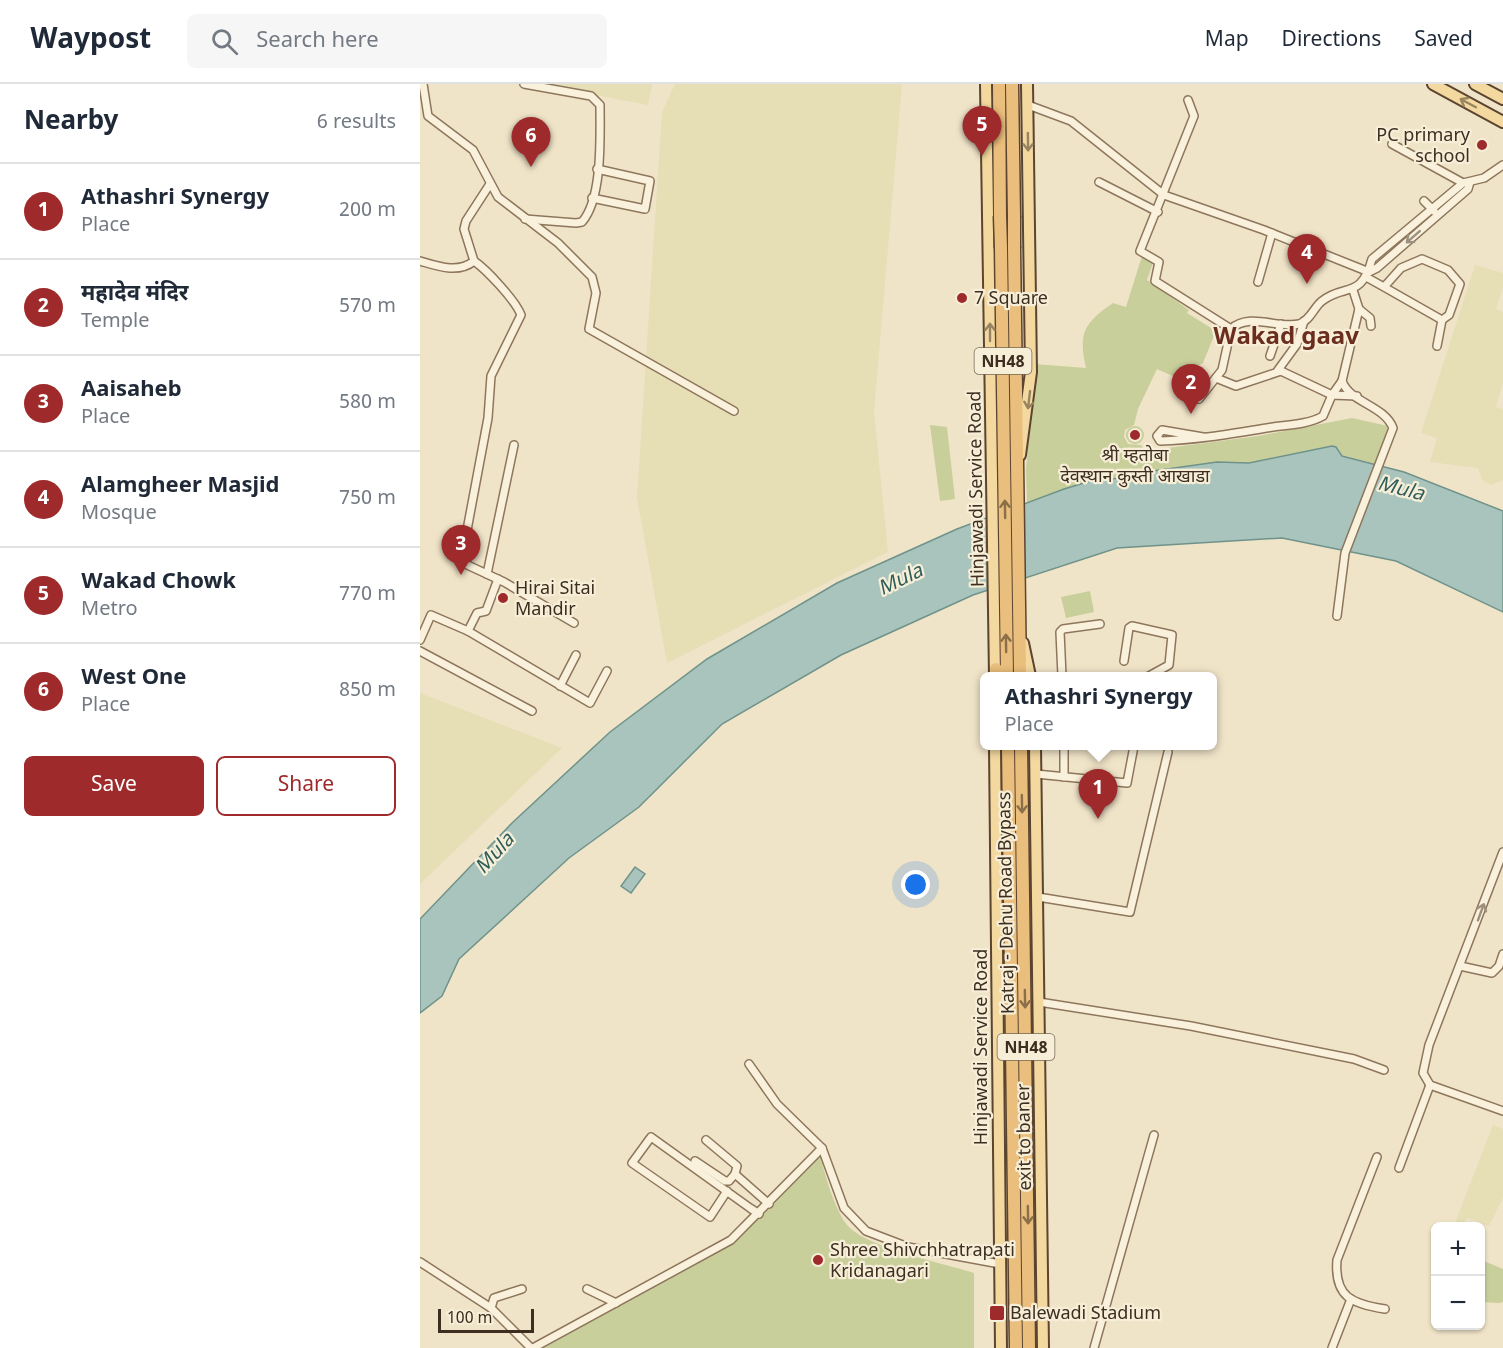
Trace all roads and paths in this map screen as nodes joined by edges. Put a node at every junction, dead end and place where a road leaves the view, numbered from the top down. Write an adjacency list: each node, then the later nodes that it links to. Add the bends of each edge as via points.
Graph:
1 (423, 84): 13 (street)
2 (524, 84): 17 (street, via 598,100)
3 (986, 84): 28 (main road, Hinjawadi Service Road)
4 (999, 84): 57 (highway, NH48, bridge)
5 (1012, 84): 56 (highway, NH48, bridge)
6 (1027, 84): 11 (main road)
7 (1433, 84): 14 (main road, one-way to 7)
8 (1475, 84): 9 (main road)
9 (1503, 99)
10 (1188, 100): 21 (street, via 1194,116)
11 (1028, 105): 21 (street, via 1071,121); 29 (main road, one-way to 29)
12 (420, 116): 13 (street)
13 (429, 116): 20 (street, via 473,150)
14 (1503, 122)
15 (1392, 144): 19 (street)
16 (1503, 165): 19 (street, via 1484,178)
17 (597, 169): 22 (street); 22 (street, via 650,182 645,209)
18 (1100, 182): 25 (street)
19 (1467, 183): 24 (street); 26 (street, via 1468,189)
20 (490, 184): 27 (street, via 498,197); 34 (street, via 464,229)
21 (1164, 195): 25 (street); 30 (street)
22 (592, 198): 27 (street, via 582,222)
23 (1424, 201): 24 (street)
24 (1431, 208): 26 (street); 35 (street, via 1372,259)
25 (1158, 212): 44 (street, via 1140,248 1159,262 1155,281)
26 (1438, 214): 35 (street, one-way to 35)
27 (523, 219): 53 (street, via 558,243 595,282 597,293 589,329)
28 (989, 228): 29 (main road); 31 (main road, Hinjawadi Service Road)
29 (1029, 228): 32 (main road)
30 (1272, 233): 35 (street); 36 (street)
31 (989, 240): 32 (main road); 57 (main road, Hinjawadi Service Road, one-way to 31)
32 (1030, 240): 56 (main road, one-way to 56, via 1031,372)
33 (420, 261): 34 (street, via 461,268)
34 (472, 263): 58 (street, via 482,266 520,315 491,376 488,418 461,559 463,565)
35 (1367, 274): 37 (street); 38 (street)
36 (1258, 282)
37 (1384, 287): 40 (street); 40 (street, via 1401,268 1422,259 1448,270 1460,285 1449,315)
38 (1353, 290): 39 (street); 41 (street, via 1323,299)
39 (1359, 309): 43 (street, via 1370,318); 49 (street)
40 (1442, 320): 45 (street)
41 (1304, 321): 42 (street); 47 (street, via 1297,344)
42 (1281, 324): 44 (street, via 1245,321); 46 (street)
43 (1371, 326)
44 (1231, 329): 48 (street, via 1224,365)
45 (1437, 346)
46 (1270, 356)
47 (1278, 370): 48 (street, via 1236,386); 50 (street)
48 (1216, 378): 52 (street)
49 (1342, 381): 50 (street); 51 (street)
50 (1332, 395): 51 (street); 54 (street, via 1329,408 1320,418)
51 (1357, 396): 61 (street, via 1392,424 1393,433 1345,553)
52 (1199, 399)
53 (734, 411)
54 (1203, 437): 54 (street, via 1160,441 1157,436 1162,430 1170,430)
55 (514, 445): 58 (street)
56 (1018, 472): 64 (highway, NH48)
57 (999, 474): 60 (highway, NH48, one-way to 57)
58 (487, 574): 59 (street)
59 (498, 579): 62 (street); 65 (street, via 486,611 477,613)
60 (1001, 609): 71 (main road, Hinjawadi Service Road); 72 (highway, NH48, one-way to 60)
61 (1337, 616)
62 (574, 622)
63 (1100, 624): 75 (street, via 1060,632)
64 (1019, 625): 73 (highway, NH48); 74 (main road)
65 (468, 631): 66 (street, via 429,615); 77 (street)
66 (420, 640)
67 (420, 651): 78 (street)
68 (576, 655): 77 (street)
69 (1124, 661): 76 (street, via 1132,626 1172,635 1169,665)
70 (607, 671): 77 (street, via 590,703)
71 (997, 672)
72 (1007, 672)
73 (1020, 672)
74 (1029, 672)
75 (1062, 672)
76 (1156, 672)
77 (560, 686)
78 (532, 711)
79 (995, 750): 110 (main road, Hinjawadi Service Road)
80 (1008, 750): 119 (highway, Katraj - Dehu Road Bypass / NH48)
81 (1021, 750): 105 (highway, Katraj - Dehu Road Bypass / NH48, one-way to 105)
82 (1035, 750): 86 (main road, exit to baner)
83 (1064, 750): 87 (street)
84 (1133, 750): 87 (street, via 1126,783)
85 (1168, 752): 89 (street, via 1130,912)
86 (1036, 774): 87 (street); 89 (main road, exit to baner)
87 (1064, 777)
88 (1503, 852): 91 (street, one-way to 88)
89 (1038, 897): 92 (main road, exit to baner)
90 (1503, 954): 91 (street, via 1492,973)
91 (1460, 966): 95 (street, via 1429,1045 1423,1073)
92 (1039, 1002): 94 (street, via 1212,1030 1354,1059); 104 (main road, exit to baner)
93 (749, 1064): 99 (street, via 777,1104)
94 (1384, 1070)
95 (1430, 1085): 96 (street); 102 (street)
96 (1503, 1110)
97 (1154, 1135): 122 (street)
98 (705, 1140): 103 (street, via 736,1166)
99 (822, 1148): 107 (street); 110 (street, via 844,1208 866,1231 908,1247)
100 (1377, 1157): 113 (street, via 1337,1260 1335,1278)
101 (695, 1161): 103 (street, via 725,1181)
102 (1399, 1168)
103 (735, 1174): 107 (street)
104 (1041, 1183): 105 (highway); 121 (main road, exit to baner)
105 (1028, 1184): 120 (highway, Katraj - Dehu Road Bypass / NH48, one-way to 120)
106 (727, 1191): 106 (street, via 651,1137 632,1163 710,1217); 108 (street)
107 (769, 1204): 108 (street)
108 (759, 1214): 114 (street, via 731,1240)
109 (420, 1262): 115 (street)
110 (1000, 1264): 118 (main road, Hinjawadi Service Road)
111 (522, 1289): 115 (street, via 494,1298)
112 (587, 1289): 114 (street)
113 (1351, 1299): 116 (street, via 1362,1306); 123 (street)
114 (616, 1303): 117 (street)
115 (491, 1308): 117 (street)
116 (1385, 1310)
117 (532, 1348)
118 (1001, 1348)
119 (1016, 1348)
120 (1029, 1348)
121 (1043, 1348)
122 (1094, 1348)
123 (1332, 1348)

